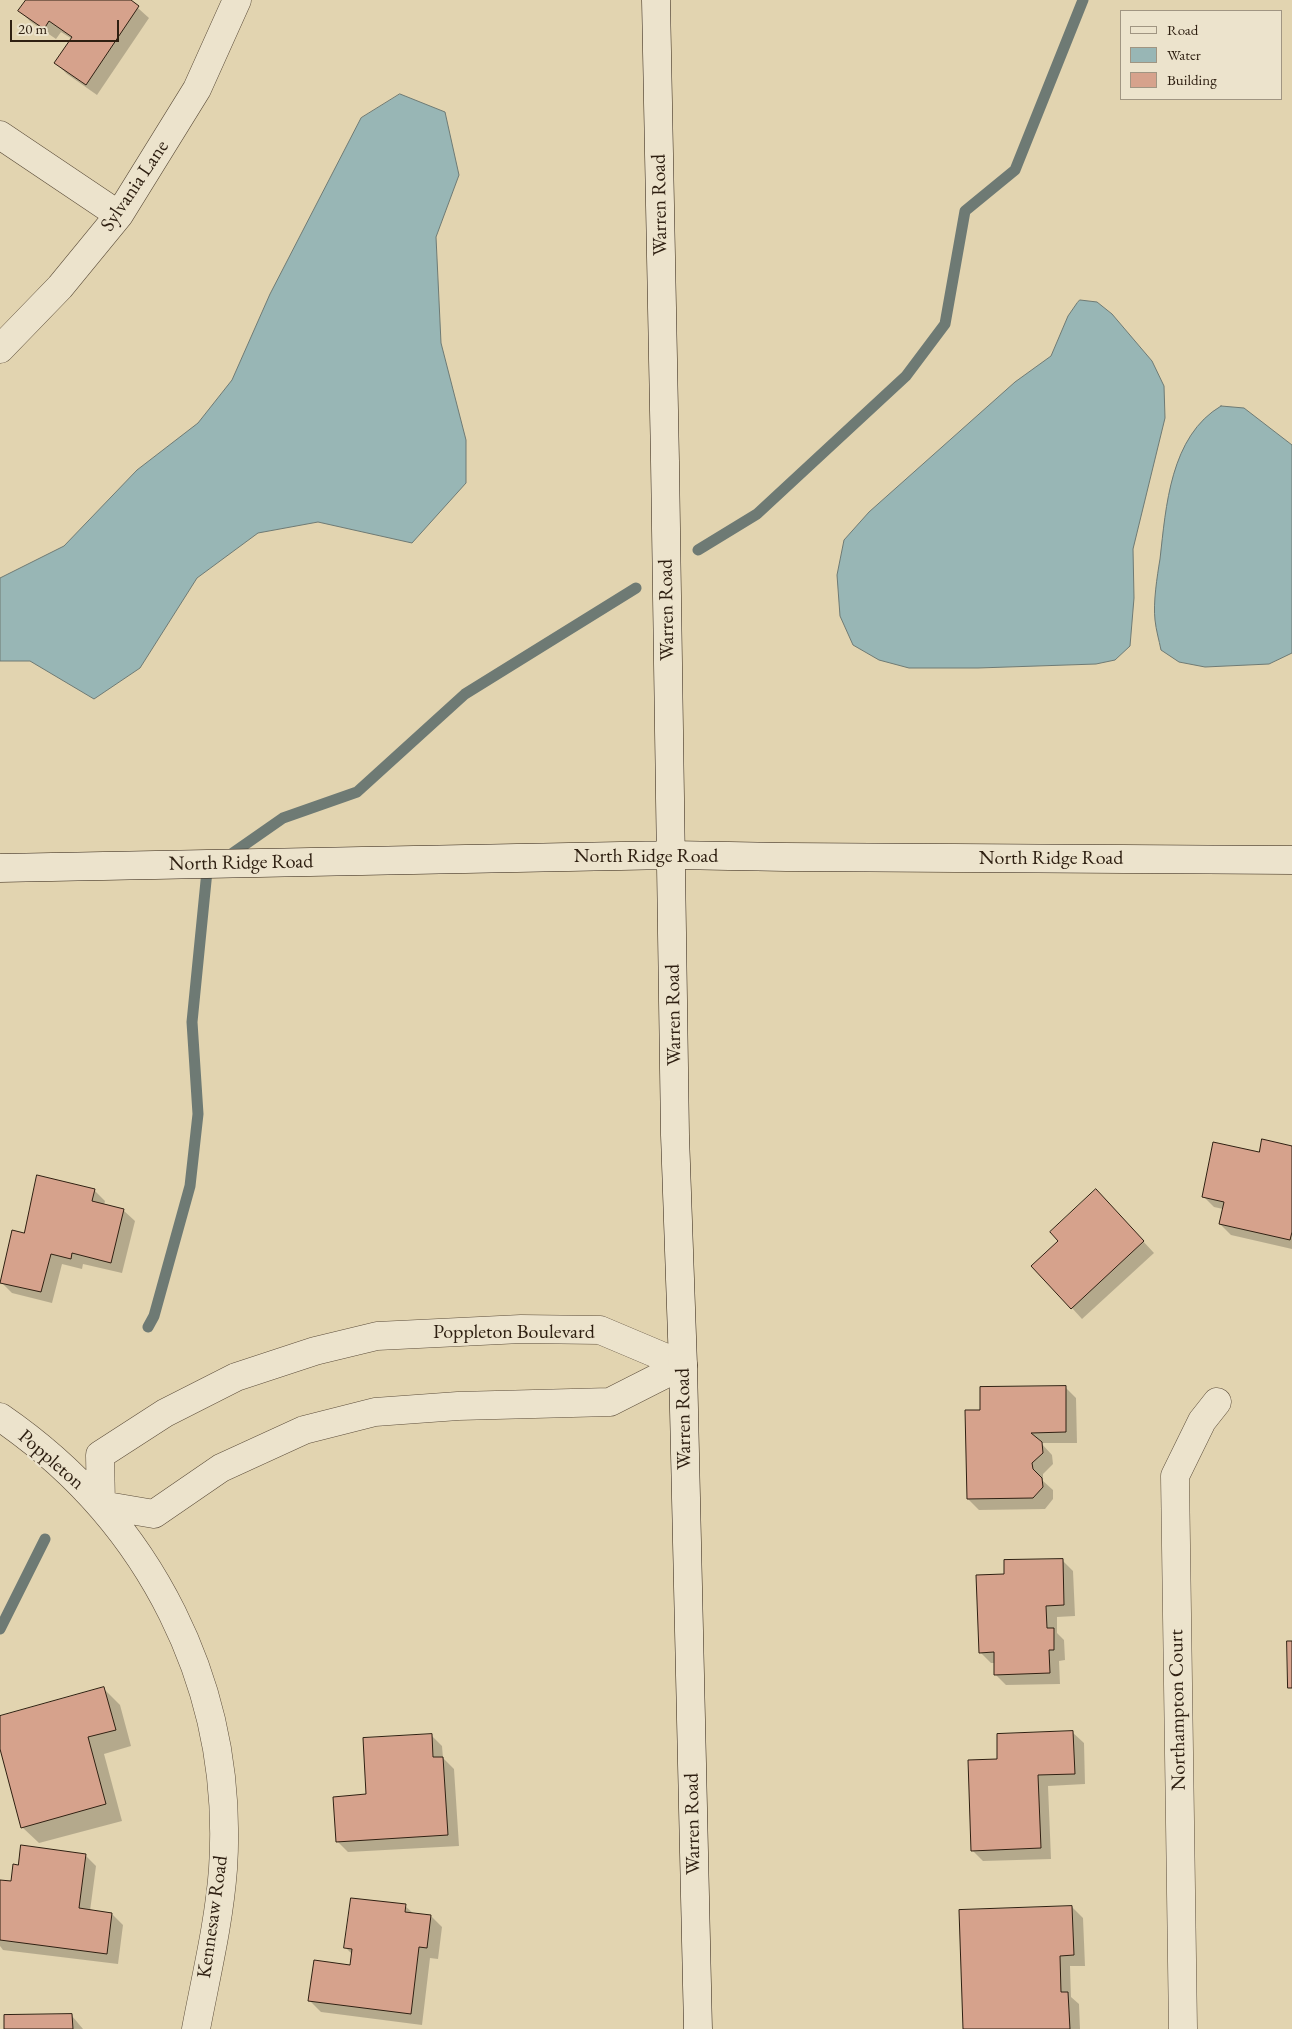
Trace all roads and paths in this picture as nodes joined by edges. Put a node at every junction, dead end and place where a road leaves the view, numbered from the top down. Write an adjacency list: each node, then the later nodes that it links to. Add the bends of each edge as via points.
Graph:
1 (237, 0): 4 (street, Sylvania Lane, via 198,89)
2 (656, 0): 6 (street, Warren Road)
3 (0, 135): 4 (street)
4 (119, 215): 5 (street, Sylvania Lane, via 60,287)
5 (0, 349)
6 (672, 855): 7 (street, North Ridge Road); 8 (street, North Ridge Road); 9 (street, Warren Road, via 675,1135)
7 (1292, 860)
8 (0, 868)
9 (683, 1365): 12 (street, via 610,1402 375,1412 304,1430 221,1468 154,1514); 12 (street, Poppleton Boulevard, via 600,1330 521,1328 377,1336 315,1351 236,1377 165,1413 100,1455); 14 (street, Warren Road)
10 (1217, 1402): 15 (street, Northampton Court, via 1202,1421 1175,1476)
11 (0, 1417): 12 (street, Poppleton, via 30,1438)
12 (101, 1505): 13 (street, Kennesaw Road, via 162,1591 187,1643 206,1697 219,1764 223,1868)
13 (196, 2029)
14 (698, 2029)
15 (1183, 2029)

